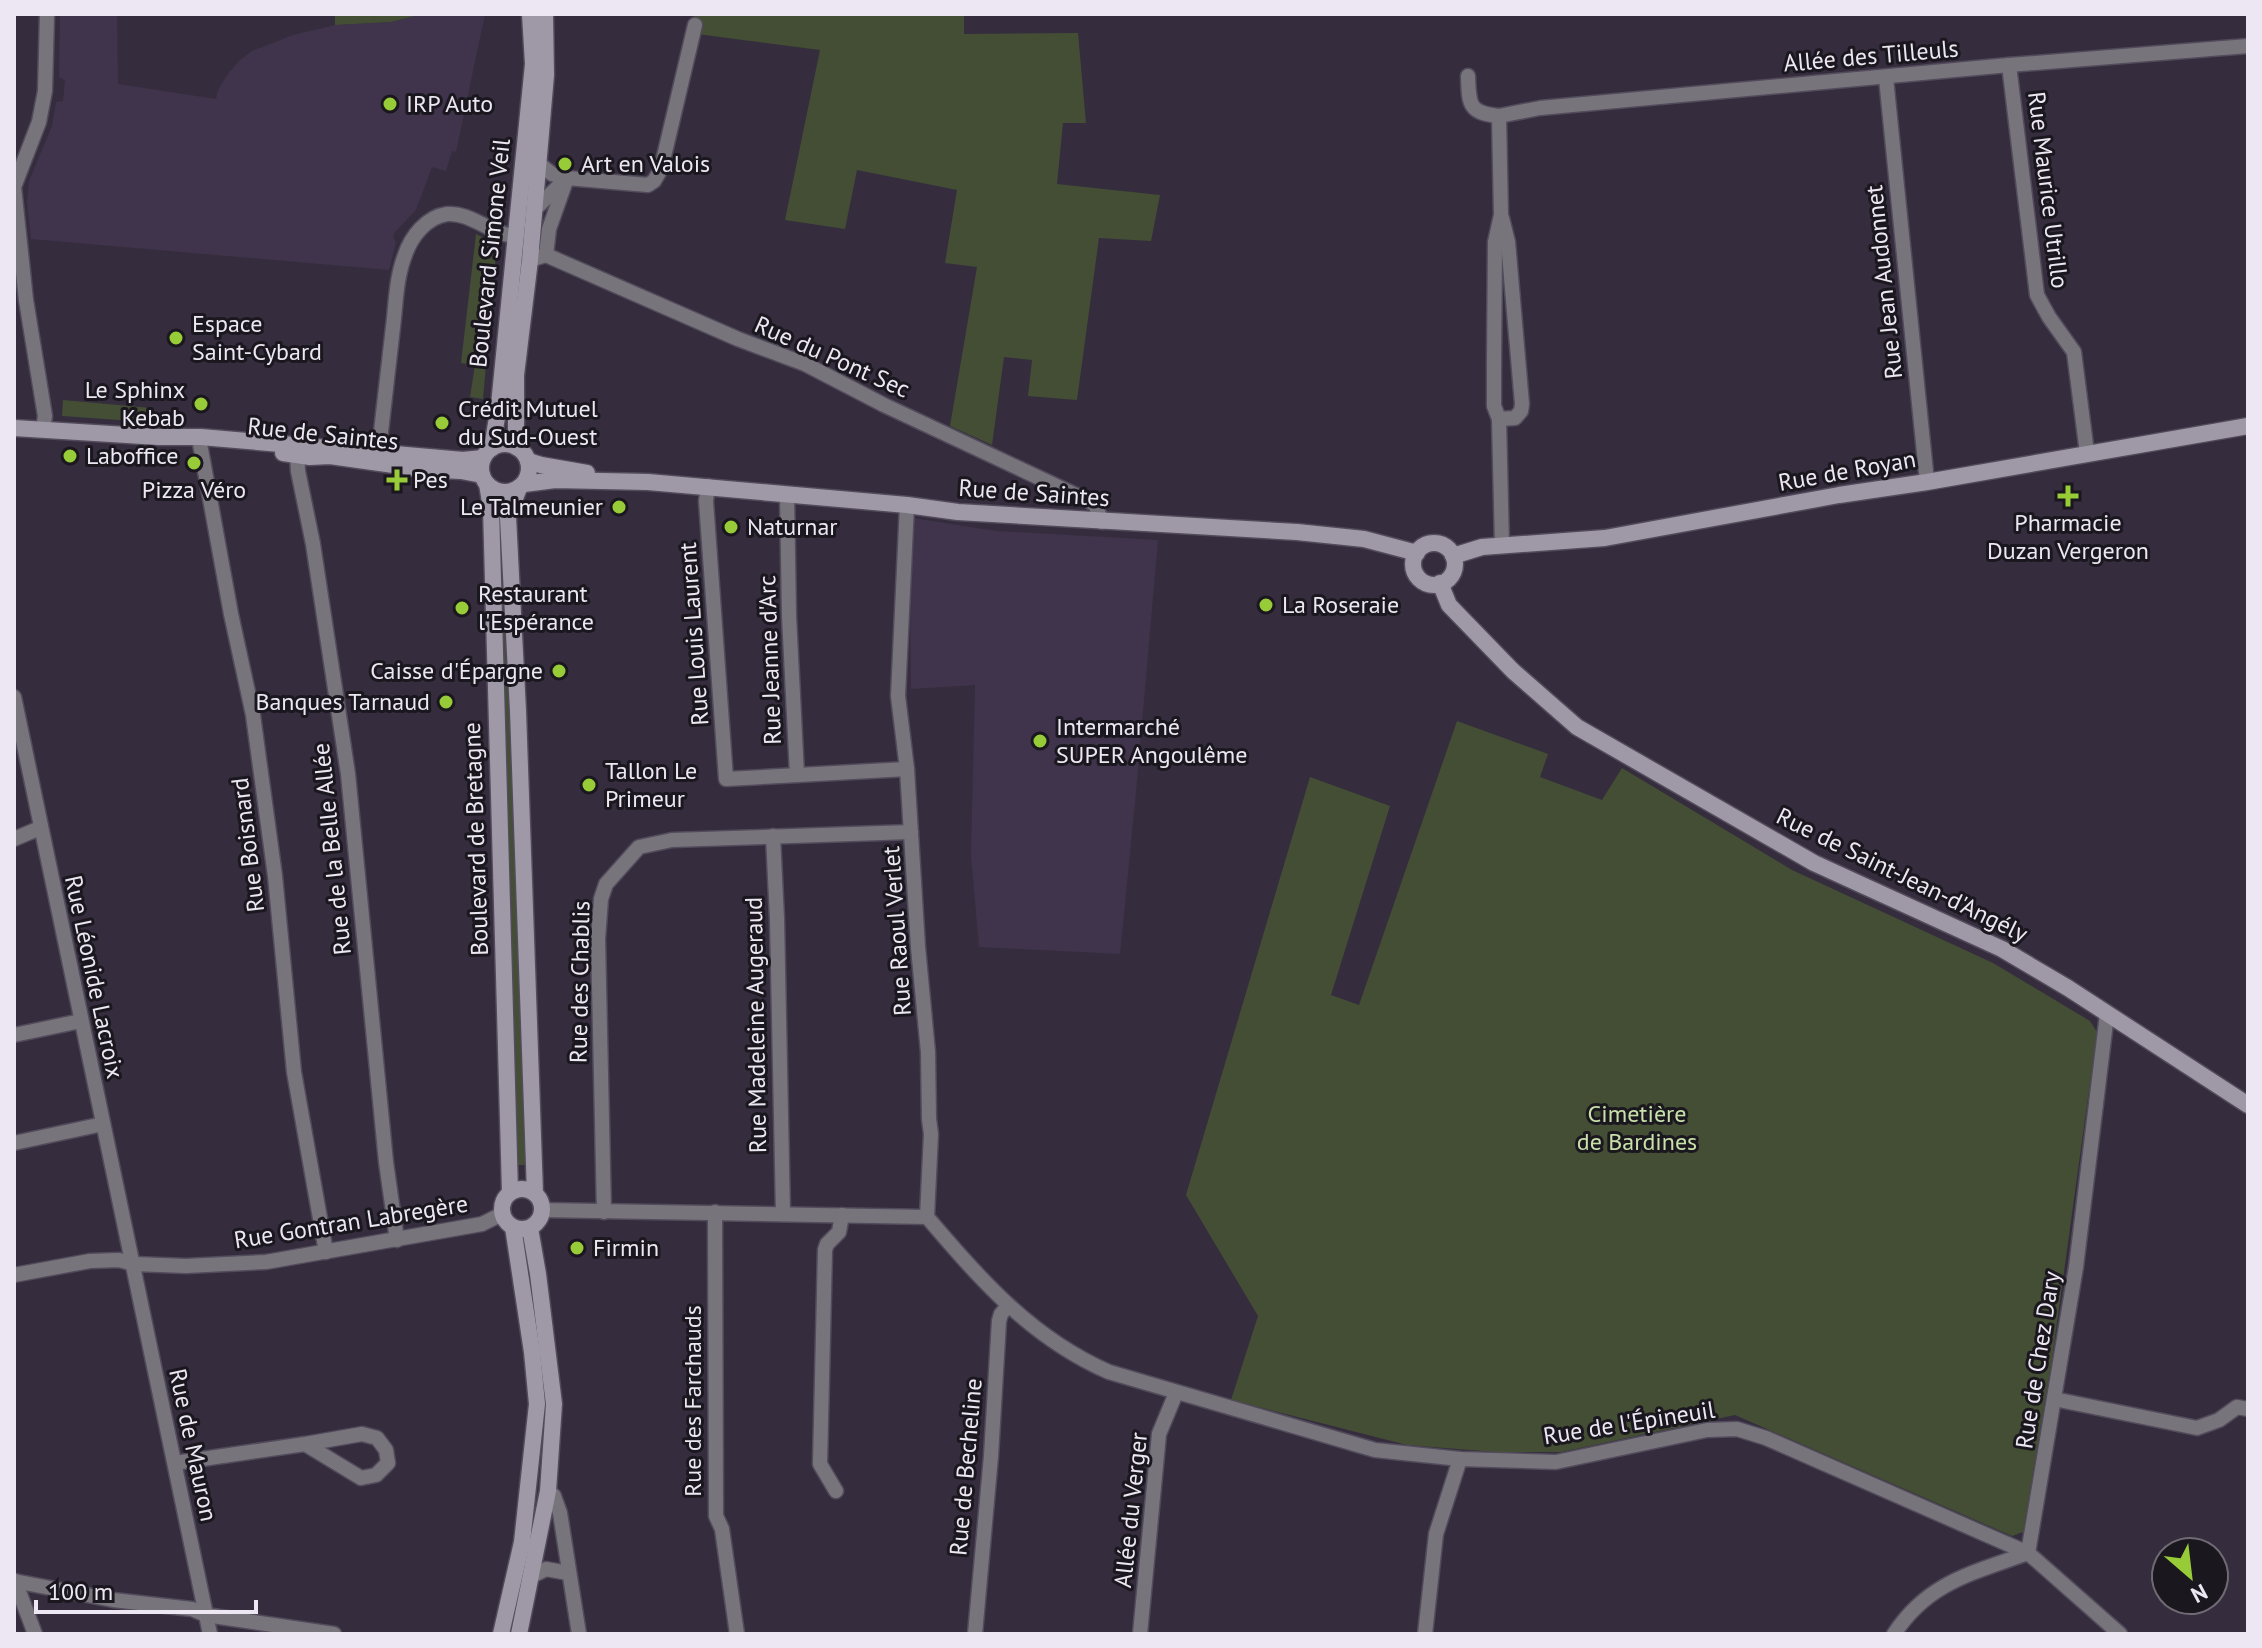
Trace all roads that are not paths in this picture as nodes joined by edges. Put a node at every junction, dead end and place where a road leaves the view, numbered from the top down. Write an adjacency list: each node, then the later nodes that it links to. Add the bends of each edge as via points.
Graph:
1 (47, 14): 12 (street, via 45,91)
2 (530, 14): 15 (main road, Boulevard Simone Veil, via 533,64)
3 (545, 14): 10 (main road, Boulevard Simone Veil)
4 (695, 25): 11 (street, via 654,181 648,185)
5 (2248, 46): 6 (street, Allée des Tilleuls)
6 (2009, 65): 8 (street, Allée des Tilleuls); 23 (street, Rue Maurice Utrillo, via 2037,295 2074,352)
7 (1468, 76): 9 (street, via 1471,106)
8 (1886, 78): 9 (street, Allée des Tilleuls); 29 (street, Rue Jean Audonnet)
9 (1499, 116): 14 (street)
10 (538, 163): 11 (street); 13 (main road, Boulevard Simone Veil)
11 (567, 178): 13 (street); 16 (street)
12 (14, 187): 20 (street)
13 (534, 210): 16 (main road, Boulevard Simone Veil)
14 (1501, 215): 17 (street, via 1495,242 1494,406); 17 (street, via 1522,404 1515,418)
15 (516, 236): 25 (street, via 450,214 427,222 413,238 400,271); 27 (main road, Boulevard Simone Veil, via 495,435)
16 (538, 258): 22 (main road, Boulevard Simone Veil, via 516,375); 34 (street, Rue du Pont Sec, via 805,364 1095,504)
17 (1499, 419): 35 (street)
18 (2248, 426): 23 (main road, Rue de Royan)
19 (14, 428): 20 (main road, Rue de Saintes)
20 (43, 430): 21 (main road, Rue de Saintes)
21 (200, 440): 24 (main road, Rue de Saintes); 25 (main road, Rue de Saintes); 62 (street, Rue Boisnard, via 253,715 294,1072)
22 (516, 447): 26 (main road); 27 (main road, via 504,444)
23 (2087, 453): 29 (main road, Rue de Royan)
24 (297, 455): 25 (main road, Rue de Saintes); 61 (street, Rue de la Belle Allée, via 348,774)
25 (372, 456): 27 (main road, Rue de Saintes, via 422,469)
26 (528, 461): 28 (main road, Rue de Saintes); 30 (main road)
27 (486, 467): 30 (main road, via 499,491); 52 (main road, Boulevard de Bretagne)
28 (648, 482): 30 (main road, Rue de Saintes, via 555,480); 31 (main road, Rue de Saintes)
29 (1927, 482): 35 (main road, Rue de Royan, via 1605,538)
30 (521, 486): 53 (main road, Boulevard de Bretagne, via 508,517)
31 (708, 486): 32 (main road, Rue de Saintes); 41 (street, Rue Louis Laurent, via 726,779)
32 (787, 494): 33 (main road, Rue de Saintes); 41 (street, Rue Jeanne d'Arc)
33 (907, 505): 34 (main road, Rue de Saintes); 40 (street, Rue Raoul Verlet, via 898,696)
34 (1102, 522): 36 (main road, Rue de Saintes, via 1297,532 1364,539)
35 (1502, 546): 37 (main road, Rue de Royan)
36 (1417, 553): 37 (main road, via 1433,543 1445,546); 38 (main road, via 1413,565 1418,576)
37 (1453, 556): 38 (main road, via 1454,569)
38 (1440, 583): 46 (main road, Rue de Saint-Jean-d'Angély, via 1449,605 1577,727 1814,863 2002,949)
39 (14, 697): 42 (street, Rue Léonide Lacroix)
40 (907, 769): 41 (street); 43 (street, Rue Raoul Verlet)
41 (797, 775)
42 (40, 828): 45 (street); 47 (street, Rue Léonide Lacroix)
43 (911, 832): 44 (street, Rue des Chablis); 59 (street, Rue Raoul Verlet, via 928,1052)
44 (773, 836): 55 (street, Rue des Chablis, via 672,840 639,847 606,884 598,939); 57 (street, Rue Madeleine Augeraud)
45 (14, 839)
46 (2107, 1014): 49 (main road, Rue de Saint-Jean-d'Angély); 67 (street, Rue de Chez Dary)
47 (81, 1021): 48 (street); 50 (street, Rue Léonide Lacroix)
48 (14, 1035)
49 (2248, 1105)
50 (103, 1124): 51 (street); 63 (street, Rue Léonide Lacroix)
51 (14, 1143)
52 (510, 1192): 53 (main road, via 522,1188); 60 (main road, via 503,1202)
53 (535, 1193): 54 (main road)
54 (542, 1210): 55 (street); 60 (main road, via 539,1221)
55 (604, 1212): 56 (street)
56 (715, 1212): 57 (street); 85 (street, Rue des Farchauds, via 716,1516)
57 (783, 1214): 58 (street)
58 (842, 1215): 59 (street); 73 (street, via 839,1232 825,1250 820,1464)
59 (927, 1217): 65 (street)
60 (515, 1223): 61 (street, Rue Gontran Labregère); 72 (main road, via 538,1274 554,1404); 82 (main road, via 537,1404 522,1542)
61 (397, 1240): 62 (street, Rue Gontran Labregère)
62 (326, 1252): 63 (street, Rue Gontran Labregère, via 266,1262)
63 (134, 1264): 64 (street, Rue Gontran Labregère, via 90,1261); 71 (street, Rue de Mauron)
64 (14, 1275)
65 (1008, 1306): 66 (street, Rue de l'Épineuil, via 1077,1357); 86 (street, Rue de Becheline, via 999,1321)
66 (1176, 1393): 70 (street, Rue de l'Épineuil, via 1375,1450); 87 (street, Allée du Verger, via 1159,1434)
67 (2054, 1399): 68 (street, via 2197,1428 2237,1407); 74 (street, Rue de Chez Dary)
68 (2248, 1409)
69 (305, 1444): 69 (street, via 361,1478 376,1475 388,1463 377,1438 362,1434); 71 (street)
70 (1460, 1459): 74 (street, Rue de l'Épineuil, via 1556,1462 1707,1430 1737,1429); 88 (street, via 1436,1534)
71 (175, 1463): 78 (street, Rue de Mauron)
72 (548, 1491): 75 (street, via 560,1513); 76 (main road)
73 (836, 1491)
74 (2028, 1553): 89 (street, via 1941,1587 1925,1597); 90 (street, Rue de l'Épineuil)
75 (568, 1573): 76 (street, via 546,1569); 84 (street)
76 (532, 1576): 83 (main road)
77 (14, 1581): 78 (street); 79 (street)
78 (206, 1615): 80 (street, Rue de Mauron); 81 (street)
79 (35, 1634)
80 (210, 1634)
81 (334, 1634)
82 (501, 1634)
83 (519, 1634)
84 (579, 1634)
85 (737, 1634)
86 (975, 1634)
87 (1140, 1634)
88 (1425, 1634)
89 (1894, 1634)
90 (2120, 1634)

